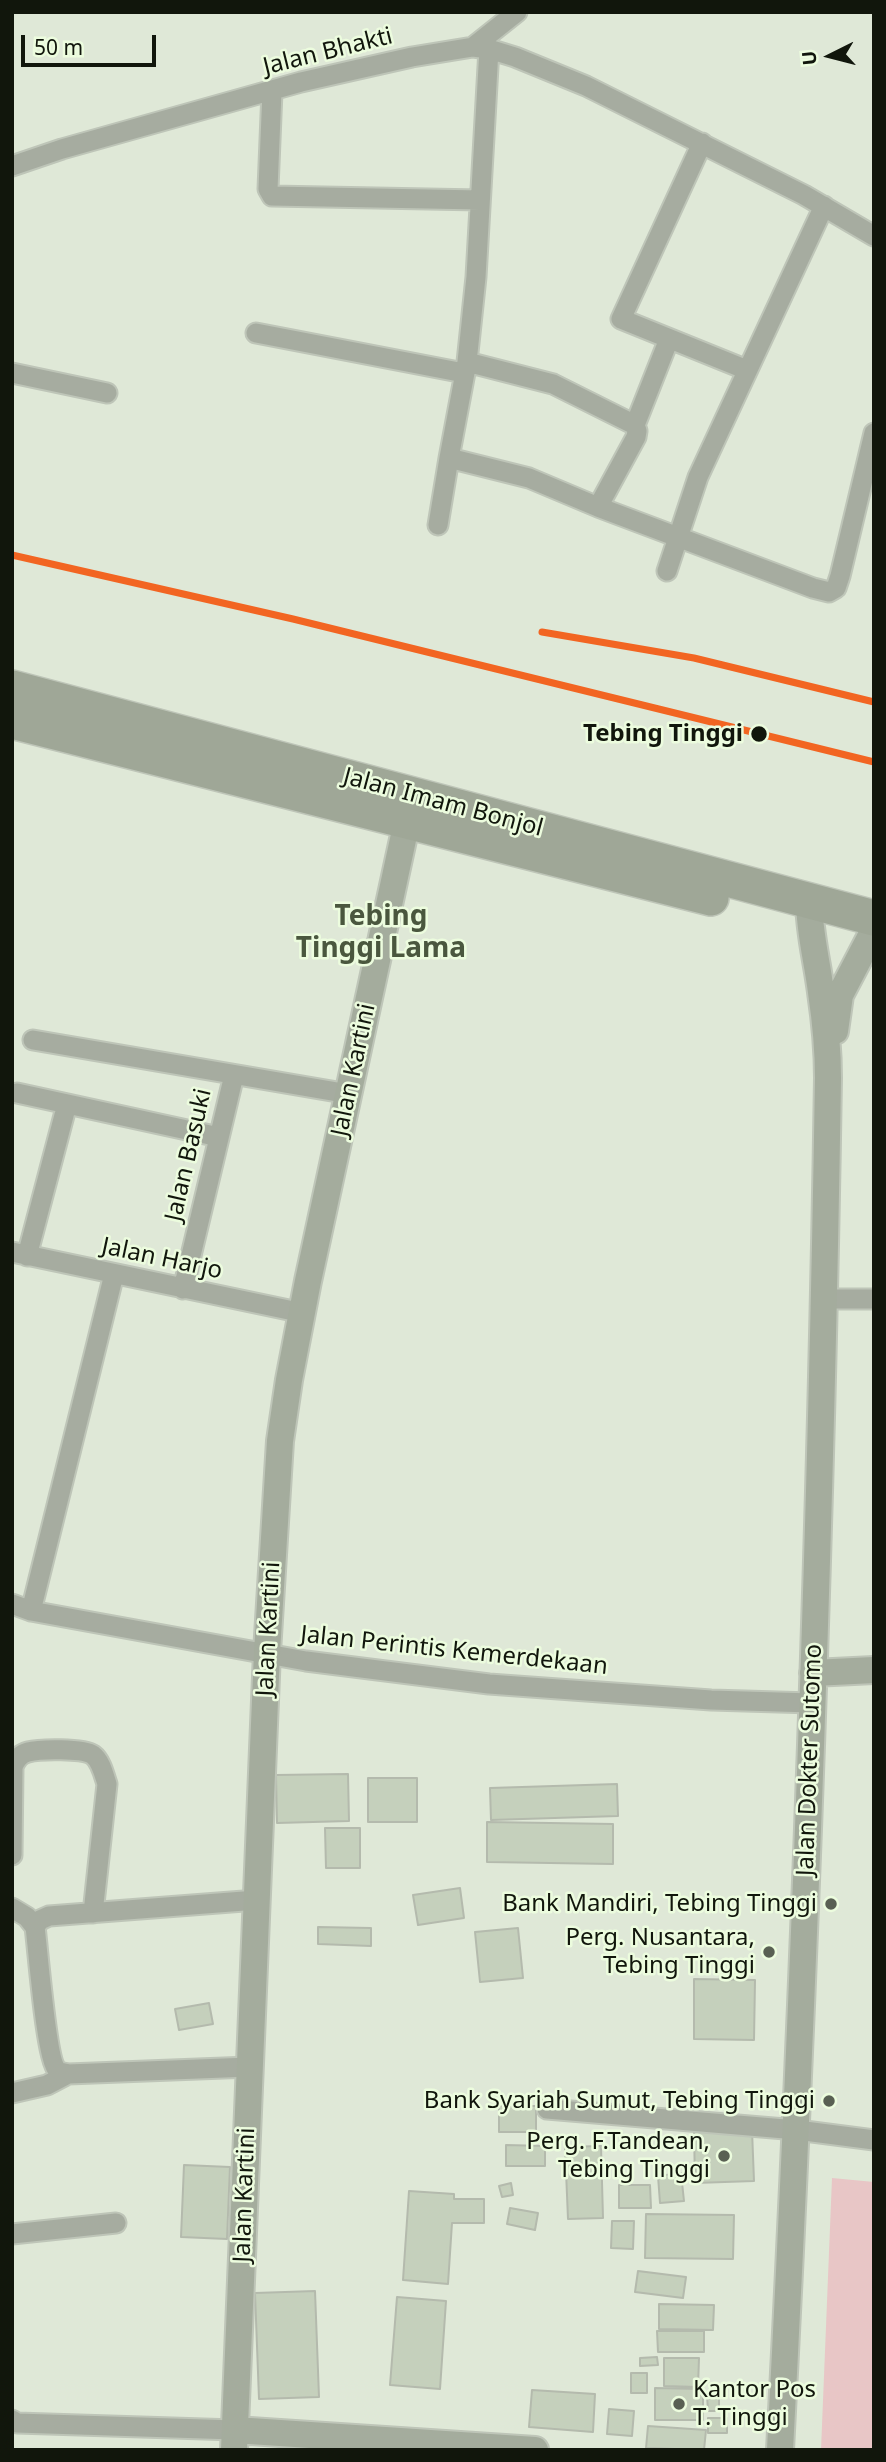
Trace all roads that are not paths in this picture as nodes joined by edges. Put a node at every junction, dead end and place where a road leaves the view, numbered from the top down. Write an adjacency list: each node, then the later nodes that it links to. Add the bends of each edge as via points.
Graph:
1 (517, 12): 2 (street)
2 (481, 48): 3 (street, Jalan Bhakti, via 375,65); 4 (street, via 586,86); 6 (street)
3 (272, 91): 5 (street, Jalan Bhakti); 6 (street, via 268,189 272,196)
4 (702, 143): 7 (street); 10 (street, via 621,319)
5 (12, 166)
6 (480, 200): 11 (street)
7 (824, 206): 8 (street); 12 (street)
8 (874, 236)
9 (256, 333): 11 (street)
10 (669, 339): 12 (street); 15 (street)
11 (466, 368): 15 (street, via 553,384); 17 (street)
12 (747, 370): 20 (street, via 698,477)
13 (12, 373): 14 (street)
14 (107, 393)
15 (635, 425): 18 (street, via 636,437)
16 (874, 433): 20 (street, via 840,576 830,592)
17 (449, 458): 18 (street, via 530,478); 19 (street)
18 (598, 507): 20 (street)
19 (439, 525)
20 (678, 536): 21 (street)
21 (667, 571)
22 (12, 688): 24 (highway, Jalan Imam Bonjol)
23 (12, 721): 24 (highway, Jalan Imam Bonjol)
24 (410, 808): 25 (highway, Jalan Imam Bonjol); 31 (street, Jalan Kartini)
25 (809, 911): 26 (highway, Jalan Imam Bonjol); 28 (street, Jalan Dokter Sutomo)
26 (873, 932): 28 (street, Jalan Dokter Sutomo, via 841,995)
27 (33, 1040): 29 (street)
28 (828, 1070): 37 (street, Jalan Dokter Sutomo)
29 (234, 1074): 31 (street); 33 (street, Jalan Basuki)
30 (17, 1093): 32 (street)
31 (349, 1094): 39 (street, Jalan Kartini)
32 (67, 1104): 33 (street); 34 (street)
33 (219, 1137): 36 (street, Jalan Basuki)
34 (19, 1254): 35 (street, Jalan Harjo)
35 (114, 1274): 36 (street, Jalan Harjo); 40 (street)
36 (183, 1289): 39 (street, Jalan Harjo)
37 (824, 1299): 38 (street); 43 (street, Jalan Dokter Sutomo)
38 (874, 1299)
39 (303, 1313): 41 (street, Jalan Kartini, via 280,1441)
40 (21, 1607): 41 (street, Jalan Perintis Kemerdekaan)
41 (267, 1653): 44 (street, Jalan Perintis Kemerdekaan, via 489,1684); 47 (street, Jalan Kartini)
42 (874, 1670): 43 (street)
43 (813, 1674): 44 (street, Jalan Dokter Sutomo)
44 (812, 1703): 55 (street, Jalan Dokter Sutomo)
45 (13, 1800): 46 (street); 49 (street, via 17,1758 28,1752 80,1750 93,1755 107,1784)
46 (12, 1855)
47 (257, 1900): 49 (street); 51 (street, Jalan Kartini)
48 (12, 1908): 50 (street)
49 (93, 1913): 50 (street, via 49,1916)
50 (35, 1927): 52 (street, via 53,2063)
51 (250, 2067): 52 (street); 60 (street, Jalan Kartini)
52 (68, 2074): 53 (street, via 47,2085)
53 (12, 2093)
54 (547, 2109): 55 (street)
55 (797, 2130): 56 (street); 63 (street, Jalan Dokter Sutomo)
56 (874, 2140)
57 (116, 2224): 58 (street)
58 (12, 2234)
59 (12, 2420): 60 (street)
60 (235, 2440): 61 (street)
61 (483, 2448): 62 (street)
62 (534, 2450)
63 (780, 2450)

